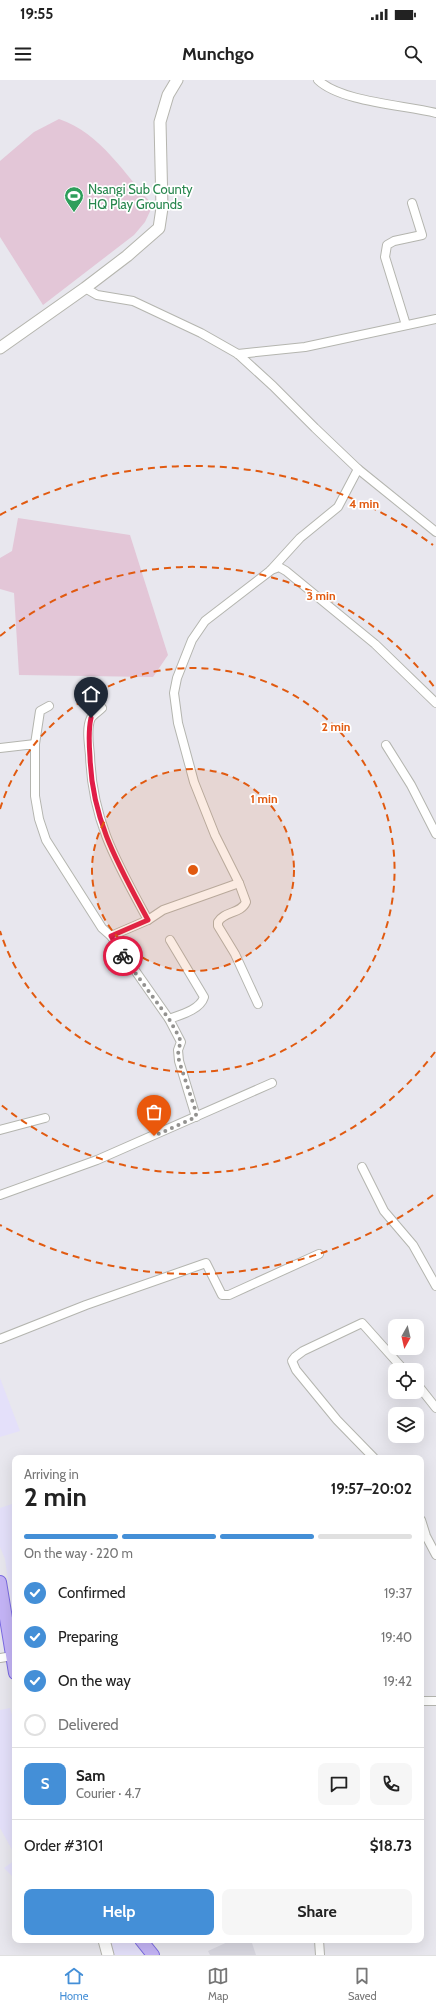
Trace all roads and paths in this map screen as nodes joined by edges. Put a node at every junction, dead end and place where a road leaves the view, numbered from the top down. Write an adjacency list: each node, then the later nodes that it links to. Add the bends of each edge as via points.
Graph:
1 (177, 80): 5 (street, via 168,95 160,122 162,208 158,228)
2 (318, 80): 3 (street, via 324,86 364,100)
3 (436, 113)
4 (412, 203): 7 (street, via 422,236 394,241 387,245 385,257)
5 (85, 288): 8 (street); 9 (street, via 97,295 133,301)
6 (436, 319): 7 (street)
7 (406, 324): 9 (street, via 305,347)
8 (0, 348)
9 (238, 354): 10 (street)
10 (358, 469): 11 (street); 12 (street, via 338,507 300,538)
11 (436, 532)
12 (270, 571): 13 (street, via 279,566 286,571 375,644); 20 (street, via 205,621 192,640 174,693 178,723 194,782 215,835)
13 (436, 703)
14 (48, 706): 16 (street, via 40,710)
15 (102, 708): 21 (street, via 91,718 89,728 94,801 114,857)
16 (35, 744): 18 (street); 22 (street, via 35,796 46,840 102,928)
17 (386, 745): 19 (street, via 411,785)
18 (0, 748)
19 (436, 834)
20 (239, 883): 21 (street, via 163,910); 24 (street, via 246,902 244,906 221,917 218,922)
21 (148, 920): 22 (street)
22 (111, 936): 25 (street)
23 (170, 940): 25 (street, via 204,997 195,1008)
24 (258, 1004)
25 (169, 1019): 27 (street, via 180,1040 177,1055)
26 (272, 1083): 27 (street)
27 (196, 1117): 31 (street, via 97,1160)
28 (45, 1118): 29 (street)
29 (0, 1130)
30 (362, 1167): 33 (street, via 384,1211 413,1245)
31 (0, 1195)
32 (318, 1254): 34 (street, via 229,1295 222,1295 206,1263 86,1305)
33 (436, 1286)
34 (0, 1339)
35 (398, 1363): 38 (street, via 362,1322 303,1351 292,1362 337,1420)
36 (424, 1393): 37 (street)
37 (436, 1408)
38 (371, 1455)
39 (424, 1530): 40 (street)
40 (436, 1555)
41 (0, 1582): 42 (main road)
42 (6, 1657): 43 (main road)
43 (12, 1668)
44 (435, 1698): 45 (street)
45 (424, 1700)
46 (105, 1943): 49 (street)
47 (143, 1943): 50 (main road)
48 (319, 1943): 51 (street)
49 (108, 1955)
50 (153, 1955)
51 (320, 1955)

